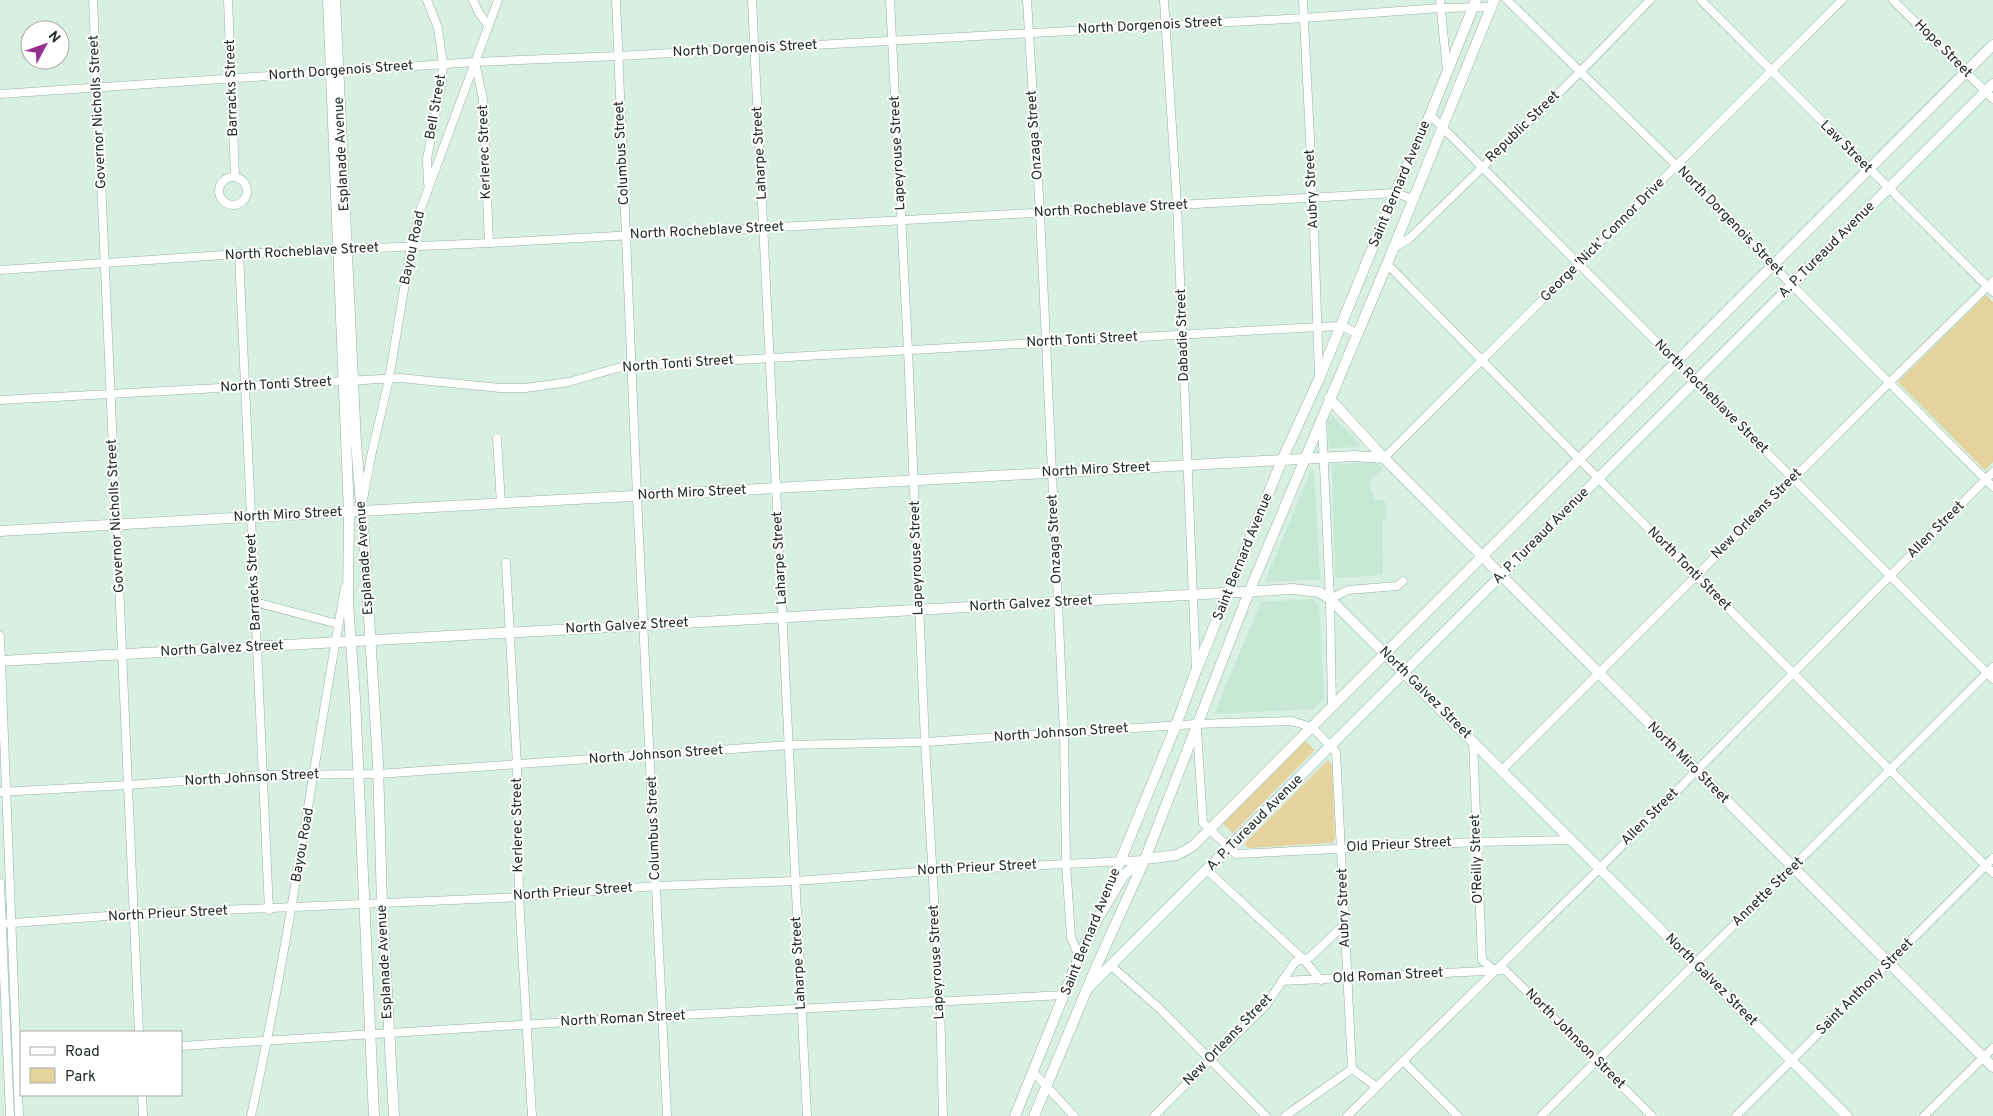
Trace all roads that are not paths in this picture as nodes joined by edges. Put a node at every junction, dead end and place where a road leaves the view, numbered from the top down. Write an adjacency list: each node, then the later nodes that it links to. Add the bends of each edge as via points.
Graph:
1 (93, 0): 38 (street, Governor Nicholls Street)
2 (228, 0): 37 (street, Barracks Street)
3 (328, 0): 34 (street, Esplanade Avenue)
4 (335, 0): 34 (street, Esplanade Avenue)
5 (427, 0): 31 (street, Bell Street, via 438,28)
6 (473, 0): 23 (street)
7 (498, 0): 23 (street, Bayou Road)
8 (616, 0): 29 (street, Columbus Street)
9 (752, 0): 28 (street, Laharpe Street)
10 (890, 0): 26 (street, Lapeyrouse Street)
11 (1027, 0): 25 (street, Onzaga Street)
12 (1164, 0): 24 (street, Dabadie Street)
13 (1303, 0): 22 (street, Aubry Street)
14 (1507, 0): 35 (street, North Dorgenois Street)
15 (1650, 0): 35 (street, Republic Street)
16 (1701, 0): 33 (street, Law Street)
17 (1842, 0): 33 (street, George 'Nick' Connor Drive)
18 (1893, 0): 36 (street, Hope Street)
19 (1475, 3): 20 (street, North Dorgenois Street); 21 (street, North Dorgenois Street); 32 (street, Saint Bernard Avenue)
20 (1440, 4): 22 (street, North Dorgenois Street); 32 (street)
21 (1492, 4): 42 (street, Saint Bernard Avenue)
22 (1304, 18): 24 (street, North Dorgenois Street); 50 (street, Aubry Street)
23 (488, 25): 30 (street, Bayou Road)
24 (1165, 25): 25 (street, North Dorgenois Street); 52 (street, Dabadie Street)
25 (1028, 33): 26 (street, North Dorgenois Street); 53 (street, Onzaga Street)
26 (891, 41): 28 (street, North Dorgenois Street); 54 (street, Lapeyrouse Street)
27 (1993, 45): 36 (street, A. P. Tureaud Avenue)
28 (754, 49): 29 (street, North Dorgenois Street); 55 (street, Laharpe Street)
29 (618, 56): 30 (street, North Dorgenois Street); 56 (street, Columbus Street)
30 (475, 62): 31 (street, North Dorgenois Street); 47 (street, Bayou Road); 57 (street, Kerlerec Street, via 483,99)
31 (443, 64): 34 (street, North Dorgenois Street); 47 (street, Bell Street, via 427,159)
32 (1447, 71): 41 (street, Saint Bernard Avenue)
33 (1771, 71): 43 (street, George 'Nick' Connor Drive); 45 (street, Law Street)
34 (335, 72): 37 (street, North Dorgenois Street); 60 (street, Esplanade Avenue)
35 (1580, 72): 43 (street, North Dorgenois Street); 44 (street, Republic Street)
36 (1966, 72): 39 (street, Hope Street); 45 (street, A. P. Tureaud Avenue)
37 (232, 79): 38 (street, North Dorgenois Street); 46 (street, Barracks Street)
38 (97, 88): 40 (street, North Dorgenois Street); 62 (street, Governor Nicholls Street)
39 (1991, 91): 48 (street, A. P. Tureaud Avenue)
40 (0, 94)
41 (1430, 115): 42 (street, North Rocheblave Street); 49 (street, Saint Bernard Avenue)
42 (1442, 128): 44 (street, North Rocheblave Street); 51 (street, Saint Bernard Avenue)
43 (1677, 166): 64 (street, George 'Nick' Connor Drive); 65 (street, North Dorgenois Street)
44 (1482, 168): 59 (street, Republic Street, via 1409,239); 64 (street, North Rocheblave Street)
45 (1869, 169): 48 (street, Law Street); 65 (street, A. P. Tureaud Avenue)
46 (235, 177)
47 (428, 187): 58 (street, Bayou Road)
48 (1888, 189): 67 (street, A. P. Tureaud Avenue); 68 (street, Law Street)
49 (1395, 193): 50 (street, North Rocheblave Street); 51 (street, North Rocheblave Street); 69 (street, Saint Bernard Avenue)
50 (1313, 198): 52 (street, North Rocheblave Street); 70 (street, Aubry Street)
51 (1412, 200): 59 (street, Saint Bernard Avenue)
52 (1178, 205): 53 (street, North Rocheblave Street); 72 (street, Dabadie Street)
53 (1040, 213): 54 (street, North Rocheblave Street); 73 (street, Onzaga Street)
54 (902, 220): 55 (street, North Rocheblave Street); 74 (street, Lapeyrouse Street)
55 (764, 228): 56 (street, North Rocheblave Street); 75 (street, Laharpe Street)
56 (626, 236): 57 (street, North Rocheblave Street); 78 (street, Columbus Street)
57 (489, 243): 58 (street, North Rocheblave Street)
58 (411, 247): 60 (street, North Rocheblave Street); 79 (street, Bayou Road)
59 (1392, 249): 63 (street, Saint Bernard Avenue)
60 (342, 250): 61 (street, North Rocheblave Street); 81 (street, Esplanade Avenue)
61 (239, 254): 62 (street, North Rocheblave Street); 84 (street, Barracks Street)
62 (105, 264): 66 (street, North Rocheblave Street); 85 (street, Governor Nicholls Street)
63 (1387, 264): 71 (street, Saint Bernard Avenue); 76 (street, North Tonti Street)
64 (1579, 265): 76 (street, George 'Nick' Connor Drive); 77 (street, North Rocheblave Street)
65 (1773, 266): 67 (street, North Dorgenois Street); 77 (street, A. P. Tureaud Avenue)
66 (0, 270)
67 (1792, 285): 82 (street, A. P. Tureaud Avenue); 83 (street, North Dorgenois Street)
68 (1991, 286): 83 (street, New Orleans Street)
69 (1341, 326): 70 (street, North Tonti Street); 71 (street, North Tonti Street); 80 (street, Saint Bernard Avenue)
70 (1318, 327): 72 (street, North Tonti Street); 80 (street, Aubry Street)
71 (1357, 333): 86 (street, Saint Bernard Avenue)
72 (1183, 334): 73 (street, North Tonti Street); 95 (street, Dabadie Street)
73 (1046, 342): 74 (street, North Tonti Street); 97 (street, Onzaga Street)
74 (908, 350): 75 (street, North Tonti Street); 100 (street, Lapeyrouse Street)
75 (770, 359): 78 (street, North Tonti Street); 103 (street, Laharpe Street)
76 (1481, 360): 91 (street, George 'Nick' Connor Drive); 94 (street, North Tonti Street)
77 (1676, 362): 82 (street, North Rocheblave Street); 94 (street, A. P. Tureaud Avenue)
78 (632, 366): 79 (street, North Tonti Street, via 568,382 525,388); 104 (street, Columbus Street)
79 (389, 379): 81 (street, North Tonti Street); 106 (street, Bayou Road)
80 (1319, 379): 93 (street, Saint Bernard Avenue)
81 (348, 381): 84 (street, North Tonti Street); 106 (street, Esplanade Avenue); 107 (street, Esplanade Avenue)
82 (1696, 382): 98 (street, A. P. Tureaud Avenue); 99 (street, North Rocheblave Street)
83 (1889, 383): 99 (street, New Orleans Street); 101 (street, North Dorgenois Street)
84 (245, 387): 85 (street, North Tonti Street); 108 (street, Barracks Street)
85 (111, 394): 87 (street, North Tonti Street); 109 (street, Governor Nicholls Street)
86 (1329, 398): 88 (street, Saint Bernard Avenue); 91 (street, North Miro Street)
87 (0, 400)
88 (1322, 417): 90 (street); 92 (street, Saint Bernard Avenue)
89 (497, 438): 105 (street)
90 (1323, 458): 91 (street, North Miro Street); 92 (street, North Miro Street); 121 (street)
91 (1384, 458): 111 (street, North Miro Street)
92 (1304, 459): 93 (street, North Miro Street); 118 (street, Saint Bernard Avenue)
93 (1282, 460): 95 (street, North Miro Street); 119 (street, Saint Bernard Avenue)
94 (1579, 460): 98 (street, North Tonti Street); 111 (street, A. P. Tureaud Avenue)
95 (1188, 465): 97 (street, North Miro Street); 120 (street, Dabadie Street)
96 (1993, 472): 101 (street, Allen Street)
97 (1052, 473): 100 (street, North Miro Street); 123 (street, Onzaga Street)
98 (1599, 479): 114 (street, A. P. Tureaud Avenue); 115 (street, North Tonti Street)
99 (1794, 479): 115 (street, New Orleans Street); 116 (street, North Rocheblave Street)
100 (914, 480): 103 (street, North Miro Street); 124 (street, Lapeyrouse Street)
101 (1985, 480): 102 (street, North Dorgenois Street); 116 (street, Allen Street)
102 (1993, 487)
103 (776, 488): 104 (street, North Miro Street); 125 (street, Laharpe Street)
104 (637, 496): 105 (street, North Miro Street); 127 (street, Columbus Street)
105 (501, 504): 106 (street, North Miro Street)
106 (362, 509): 107 (street, North Miro Street); 130 (street, Esplanade Avenue)
107 (349, 512): 108 (street, North Miro Street); 113 (street, Esplanade Avenue)
108 (251, 517): 109 (street, North Miro Street); 122 (street, Barracks Street)
109 (116, 525): 110 (street, North Miro Street); 134 (street, Governor Nicholls Street)
110 (0, 531)
111 (1482, 556): 114 (street, North Miro Street); 135 (street, A. P. Tureaud Avenue)
112 (506, 563): 128 (street, Kerlerec Street)
113 (347, 574): 126 (street, Bayou Road); 132 (street, Esplanade Avenue)
114 (1502, 576): 138 (street, A. P. Tureaud Avenue); 139 (street, North Miro Street)
115 (1696, 576): 139 (street, New Orleans Street); 141 (street, North Tonti Street)
116 (1890, 576): 140 (street, North Rocheblave Street); 141 (street, Allen Street)
117 (1403, 581): 121 (street, via 1397,586 1348,590)
118 (1249, 592): 119 (street, North Galvez Street); 121 (street, North Galvez Street, via 1300,589 1319,592); 143 (street, Saint Bernard Avenue)
119 (1229, 593): 120 (street, North Galvez Street); 137 (street, Saint Bernard Avenue)
120 (1193, 595): 123 (street, North Galvez Street); 137 (street, Dabadie Street)
121 (1330, 599): 135 (street, North Galvez Street); 142 (street)
122 (255, 602): 126 (street); 133 (street, Barracks Street)
123 (1058, 602): 124 (street, North Galvez Street); 146 (street, Onzaga Street)
124 (919, 610): 125 (street, North Galvez Street); 148 (street, Lapeyrouse Street)
125 (783, 618): 127 (street, North Galvez Street); 149 (street, Laharpe Street)
126 (338, 624): 131 (street, Bayou Road)
127 (644, 625): 128 (street, North Galvez Street); 151 (street, Columbus Street)
128 (509, 633): 130 (street, North Galvez Street); 152 (street, Kerlerec Street)
129 (0, 636): 136 (street)
130 (370, 640): 132 (street, North Galvez Street); 157 (street, Esplanade Avenue)
131 (335, 642): 132 (street, North Galvez Street); 133 (street, North Galvez Street); 156 (street, Bayou Road)
132 (351, 642): 159 (street, Esplanade Avenue)
133 (257, 647): 134 (street, North Galvez Street); 158 (street, Barracks Street)
134 (122, 654): 136 (street, North Galvez Street); 160 (street, Governor Nicholls Street)
135 (1385, 654): 138 (street, North Galvez Street); 142 (street, A. P. Tureaud Avenue)
136 (1, 661): 161 (street)
137 (1196, 671): 144 (street, Saint Bernard Avenue)
138 (1405, 673): 147 (street, North Galvez Street); 150 (street, A. P. Tureaud Avenue)
139 (1599, 673): 153 (street, New Orleans Street); 155 (street, North Miro Street)
140 (1991, 673): 154 (street, Annette Street)
141 (1794, 674): 154 (street, North Tonti Street); 155 (street, Allen Street)
142 (1332, 707): 145 (street, A. P. Tureaud Avenue)
143 (1196, 724): 144 (street, North Johnson Street); 145 (street, North Johnson Street, via 1292,721); 162 (street, via 1204,823); 168 (street, Saint Bernard Avenue)
144 (1176, 725): 146 (street, North Johnson Street); 169 (street, Saint Bernard Avenue)
145 (1312, 727): 150 (street, Aubry Street); 162 (street, A. P. Tureaud Avenue)
146 (1064, 733): 148 (street, North Johnson Street); 170 (street, Onzaga Street)
147 (1473, 741): 153 (street, North Galvez Street); 164 (street, O'Reilly Street)
148 (924, 742): 149 (street, North Johnson Street); 174 (street, Lapeyrouse Street)
149 (790, 746): 151 (street, North Johnson Street); 177 (street, Laharpe Street)
150 (1331, 747): 165 (street, A. P. Tureaud Avenue); 166 (street, Aubry Street, via 1336,752)
151 (650, 755): 152 (street, North Johnson Street); 179 (street, Columbus Street)
152 (517, 765): 157 (street, North Johnson Street); 180 (street, Kerlerec Street)
153 (1502, 770): 163 (street, North Galvez Street)
154 (1890, 770): 171 (street, North Tonti Street); 173 (street, Annette Street)
155 (1696, 771): 172 (street, Allen Street); 173 (street, North Miro Street)
156 (315, 774): 158 (street, North Johnson Street); 159 (street, North Johnson Street); 183 (street, Bayou Road)
157 (378, 774): 159 (street, North Johnson Street); 181 (street, Esplanade Avenue)
158 (263, 775): 160 (street, North Johnson Street); 184 (street, Barracks Street)
159 (358, 775): 182 (street, Esplanade Avenue)
160 (128, 785): 161 (street, North Johnson Street); 185 (street, Governor Nicholls Street)
161 (3, 792): 188 (street)
162 (1209, 830): 165 (street); 168 (street, A. P. Tureaud Avenue, via 1193,846 1177,855)
163 (1571, 840): 164 (street, Old Prieur Street); 172 (street, North Galvez Street)
164 (1477, 842): 166 (street, Old Prieur Street); 196 (street, O'Reilly Street, via 1482,960)
165 (1230, 848): 166 (street, Old Prieur Street, via 1236,854); 175 (street, A. P. Tureaud Avenue)
166 (1341, 848): 189 (street, Aubry Street)
167 (1993, 858): 171 (street, Saint Anthony Street)
168 (1145, 859): 169 (street, North Prieur Street); 186 (street, via 1124,875); 194 (street, Saint Bernard Avenue)
169 (1120, 862): 170 (street, North Prieur Street); 186 (street, Saint Bernard Avenue)
170 (1066, 863): 174 (street, North Prieur Street); 190 (street, Onzaga Street, via 1071,937)
171 (1986, 865): 176 (street, North Tonti Street); 193 (street, Saint Anthony Street)
172 (1600, 868): 192 (street, North Galvez Street); 196 (street, Allen Street)
173 (1793, 868): 192 (street, Annette Street); 193 (street, North Miro Street)
174 (931, 870): 177 (street, North Prieur Street); 202 (street, Lapeyrouse Street)
175 (1207, 870): 191 (street); 195 (street, A. P. Tureaud Avenue)
176 (1993, 873)
177 (796, 881): 179 (street, North Prieur Street); 203 (street, Laharpe Street)
178 (0, 882): 187 (street)
179 (656, 886): 180 (street, North Prieur Street); 204 (street, Columbus Street)
180 (519, 896): 181 (street, North Prieur Street); 205 (street, Kerlerec Street)
181 (382, 904): 182 (street, North Prieur Street); 207 (street, Esplanade Avenue)
182 (363, 905): 183 (street, North Prieur Street); 208 (street, Esplanade Avenue)
183 (292, 908): 184 (street, North Prieur Street); 209 (street, Bayou Road)
184 (269, 910): 185 (street, North Prieur Street)
185 (134, 914): 188 (street, North Prieur Street); 206 (street, Governor Nicholls Street)
186 (1098, 918): 190 (street, Saint Bernard Avenue)
187 (1, 924): 188 (street, North Prieur Street); 213 (street)
188 (12, 924): 212 (street)
189 (1345, 924): 191 (street, New Orleans Street); 197 (street, Aubry Street)
190 (1079, 957): 194 (street); 201 (street, Saint Bernard Avenue)
191 (1303, 959): 198 (street); 199 (street, New Orleans Street, via 1295,962)
192 (1694, 963): 217 (street, Annette Street); 218 (street, North Galvez Street)
193 (1889, 963): 214 (street, North Miro Street); 218 (street, Saint Anthony Street)
194 (1097, 964): 200 (street, Saint Bernard Avenue)
195 (1110, 965): 200 (street, A. P. Tureaud Avenue); 215 (street, via 1159,1008)
196 (1494, 970): 197 (street, Old Roman Street); 216 (street, Allen Street); 217 (street, North Johnson Street, via 1505,970)
197 (1347, 979): 198 (street, Old Roman Street); 220 (street, Aubry Street)
198 (1321, 980): 199 (street, Old Roman Street)
199 (1282, 981): 215 (street, New Orleans Street, via 1266,1005)
200 (1088, 988): 222 (street, Saint Bernard Avenue)
201 (1064, 995): 202 (street, North Roman Street); 221 (street, Saint Bernard Avenue)
202 (940, 1001): 203 (street, North Roman Street); 234 (street, Lapeyrouse Street)
203 (802, 1008): 204 (street, North Roman Street); 233 (street, Laharpe Street)
204 (663, 1016): 205 (street, North Roman Street); 232 (street, Columbus Street)
205 (527, 1024): 207 (street, North Roman Street); 231 (street, Kerlerec Street)
206 (139, 1031)
207 (389, 1032): 208 (street, North Roman Street); 230 (street, Esplanade Avenue)
208 (369, 1034): 209 (street, North Roman Street); 229 (street, Esplanade Avenue)
209 (268, 1041): 210 (street, North Roman Street); 228 (street, Bayou Road)
210 (182, 1046)
211 (1993, 1048): 214 (street)
212 (19, 1052): 213 (street); 226 (street)
213 (4, 1053): 225 (street)
214 (1983, 1058): 219 (street, North Miro Street); 247 (street)
215 (1210, 1060): 238 (street, New Orleans Street); 239 (street)
216 (1403, 1061): 223 (street, Allen Street); 242 (street)
217 (1597, 1061): 243 (street, Annette Street); 244 (street, North Johnson Street)
218 (1792, 1061): 245 (street, Saint Anthony Street); 246 (street, North Galvez Street)
219 (1993, 1068)
220 (1352, 1069): 223 (street); 240 (street)
221 (1034, 1073): 222 (street); 235 (street, Saint Bernard Avenue)
222 (1047, 1087): 236 (street, Saint Bernard Avenue); 237 (street)
223 (1377, 1087): 241 (street, Allen Street)
224 (142, 1096): 227 (street)
225 (10, 1116)
226 (19, 1116)
227 (143, 1116)
228 (251, 1116)
229 (374, 1116)
230 (394, 1116)
231 (532, 1116)
232 (667, 1116)
233 (807, 1116)
234 (943, 1116)
235 (1015, 1116)
236 (1034, 1116)
237 (1074, 1116)
238 (1154, 1116)
239 (1266, 1116)
240 (1285, 1116)
241 (1347, 1116)
242 (1458, 1116)
243 (1541, 1116)
244 (1652, 1116)
245 (1736, 1116)
246 (1847, 1116)
247 (1924, 1116)

